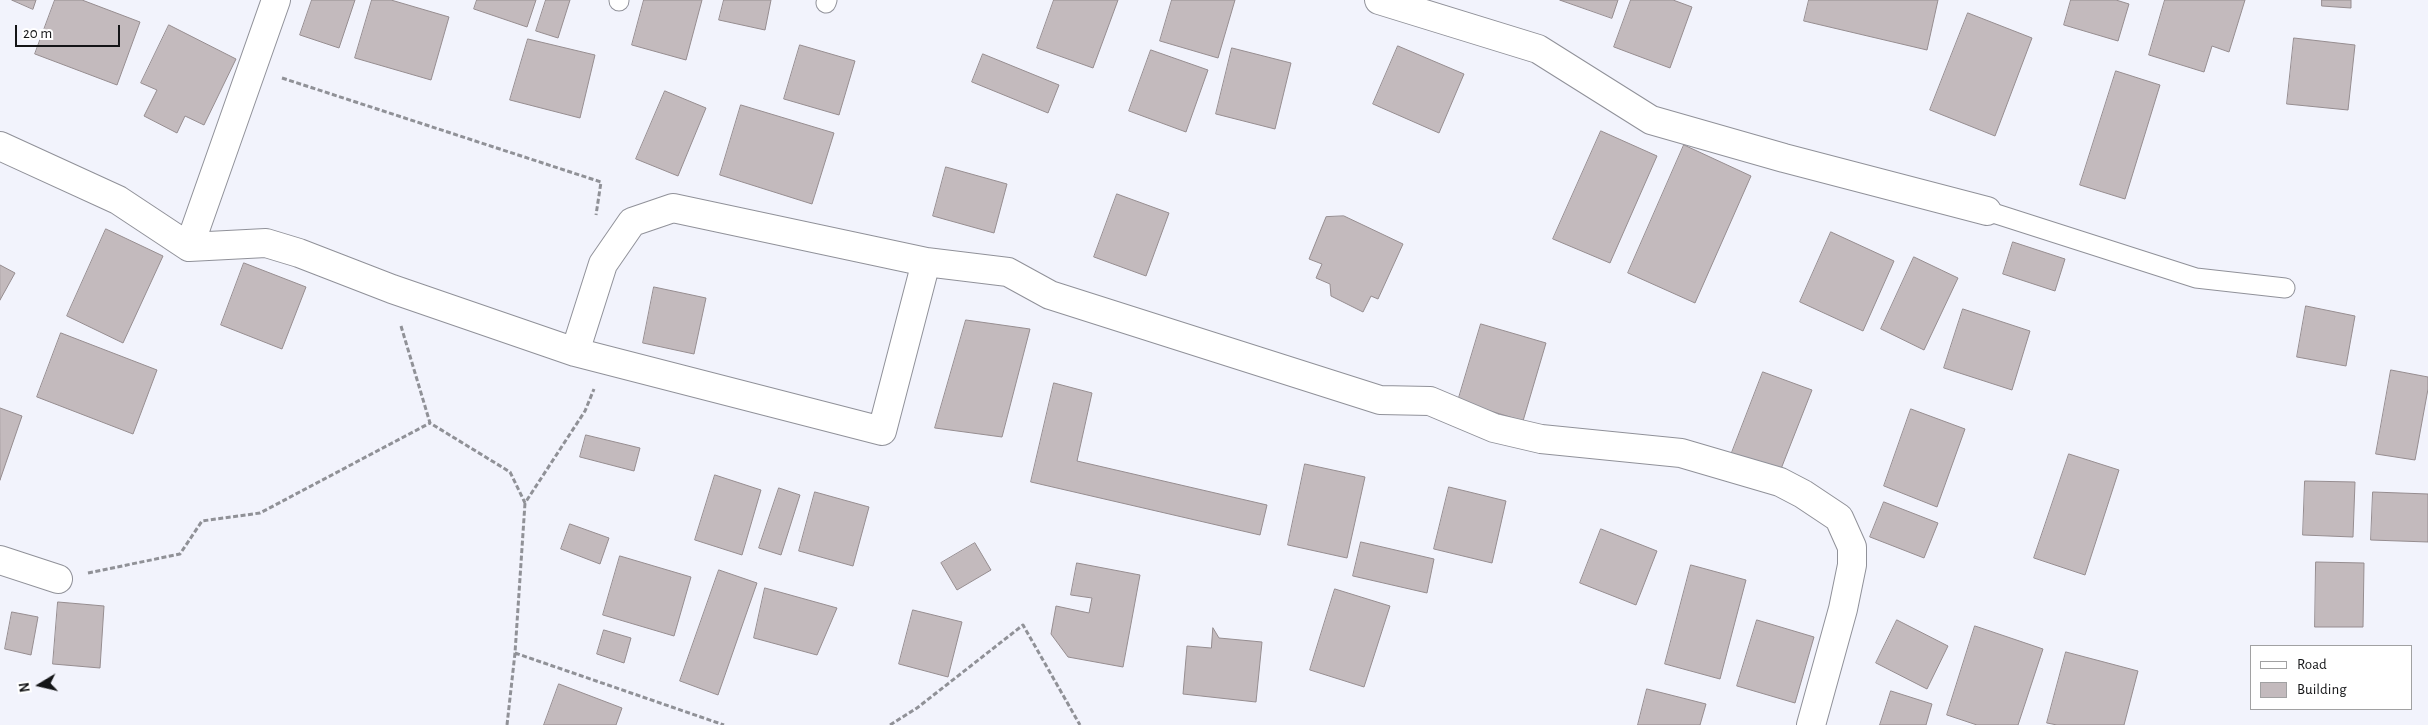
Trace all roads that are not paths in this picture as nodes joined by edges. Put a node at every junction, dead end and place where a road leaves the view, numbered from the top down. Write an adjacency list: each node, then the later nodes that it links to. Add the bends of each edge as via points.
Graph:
1 (276, 0): 5 (street)
2 (1379, 0): 4 (street, via 1538,49 1651,120)
3 (0, 146): 5 (street, via 118,200)
4 (1987, 211): 7 (lane, via 2196,278)
5 (189, 247): 8 (street, via 266,243)
6 (926, 262): 8 (street, via 673,208 632,222 604,264); 8 (street, via 882,431); 11 (street, via 1008,272 1050,295 1380,400 1430,401 1494,428 1541,439 1681,453 1780,482 1803,494 1839,518 1852,547 1852,565 1843,609)
7 (2285, 288)
8 (575, 352)
9 (0, 560): 10 (street)
10 (58, 580)
11 (1810, 725)

